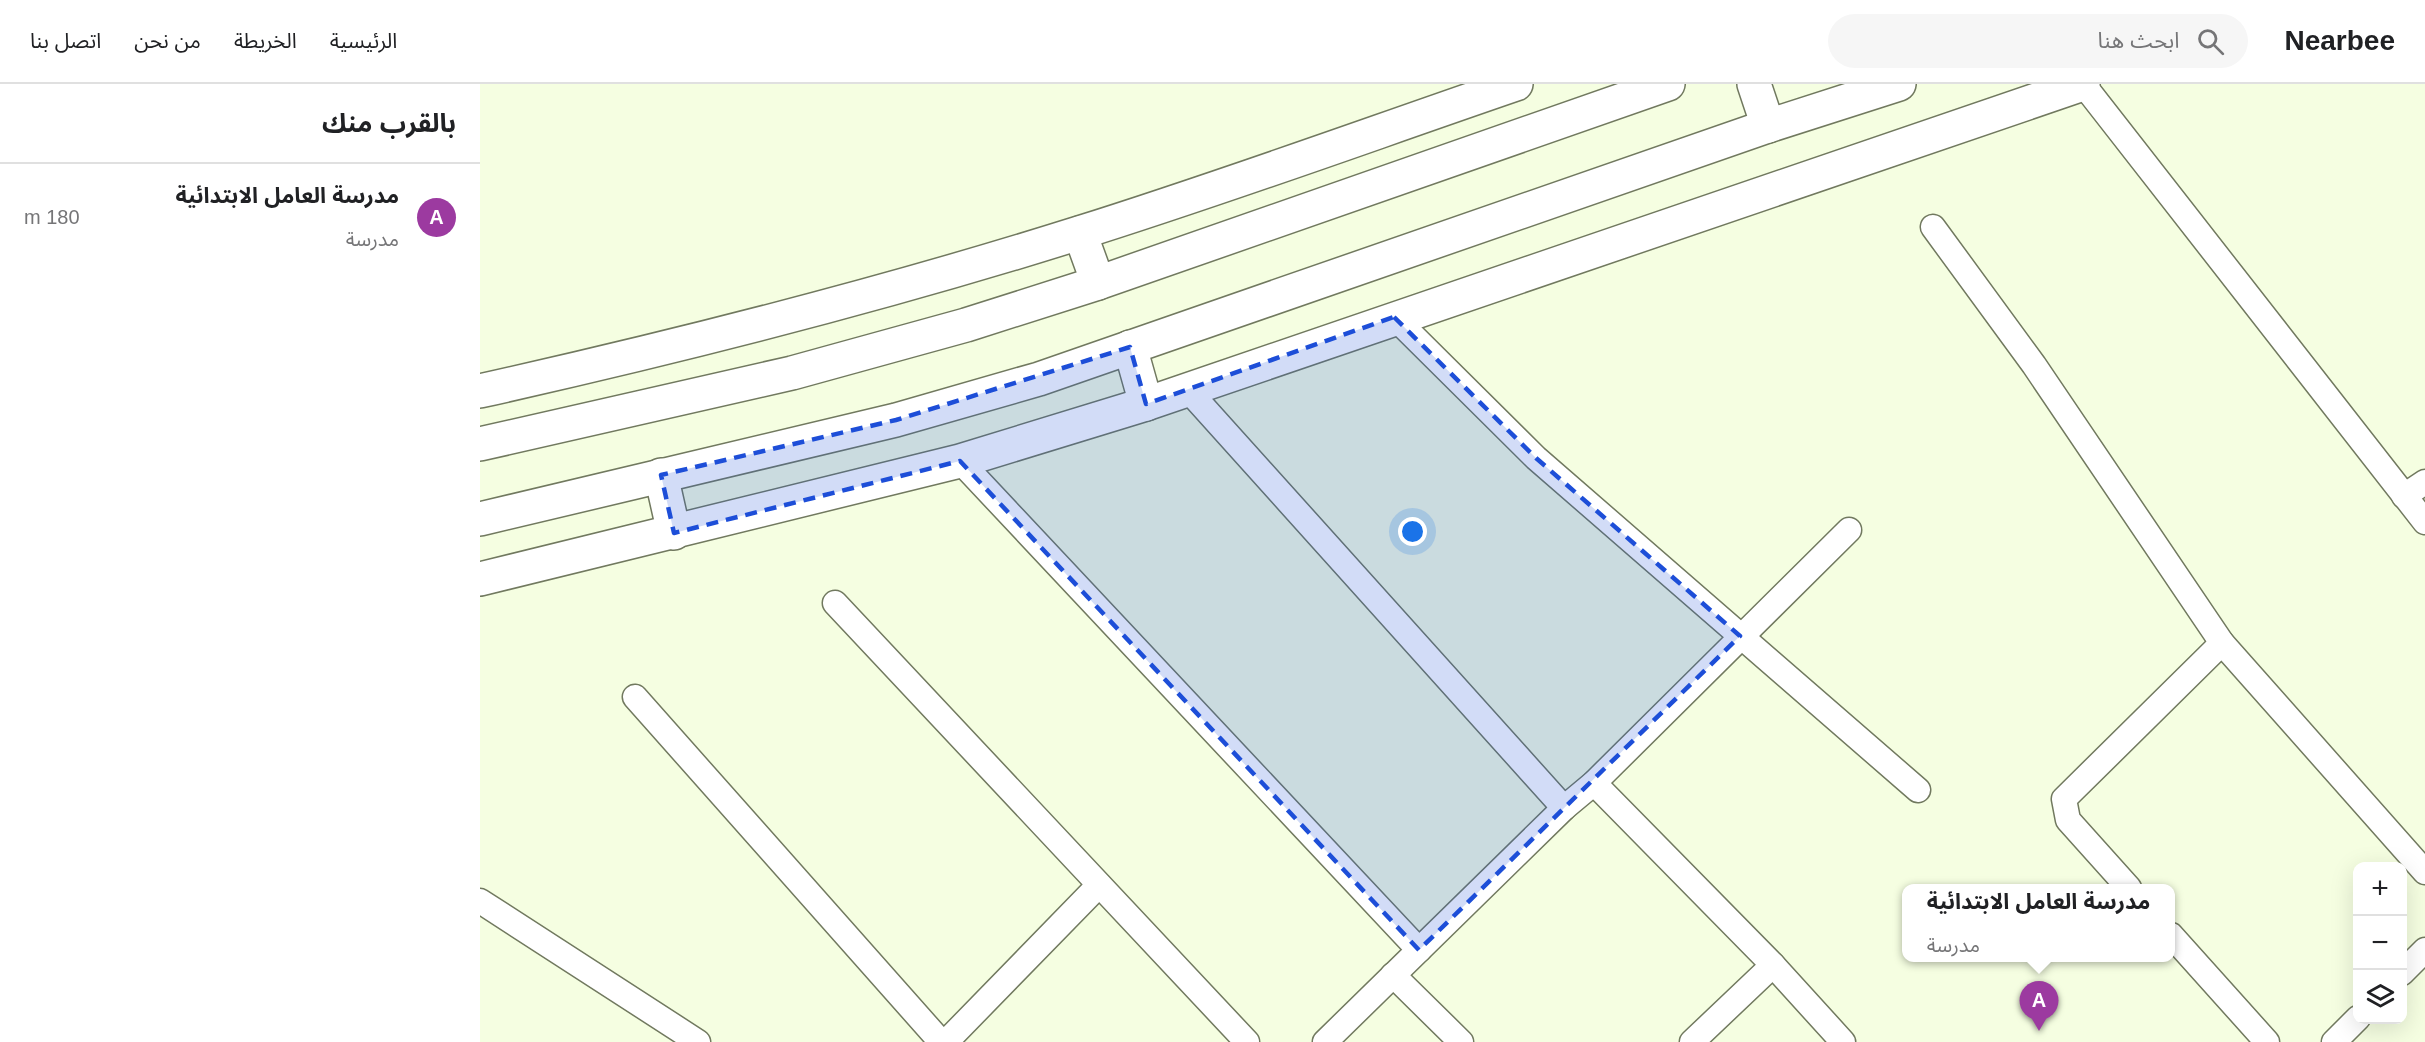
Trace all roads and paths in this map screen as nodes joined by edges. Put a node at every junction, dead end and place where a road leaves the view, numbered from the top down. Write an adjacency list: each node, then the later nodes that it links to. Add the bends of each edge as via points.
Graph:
1 (1516, 84): 8 (main road)
2 (1668, 84): 9 (main road)
3 (1754, 84): 6 (main road)
4 (1899, 84): 6 (main road)
5 (2083, 84): 10 (main road); 19 (street)
6 (1768, 126): 11 (main road)
7 (1934, 227): 27 (street, via 2034,365)
8 (1080, 233): 9 (main road); 13 (main road, via 640,355)
9 (1098, 283): 15 (main road, via 966,325 792,373)
10 (1394, 317): 12 (main road); 26 (street, via 1536,458)
11 (1130, 347): 14 (main road); 17 (main road, via 1039,379 896,420)
12 (1188, 390): 14 (main road); 31 (street)
13 (480, 392)
14 (1146, 404): 16 (main road)
15 (480, 444)
16 (960, 461): 23 (main road); 37 (street)
17 (661, 476): 20 (main road); 23 (main road)
18 (2425, 482): 19 (street)
19 (2404, 496): 21 (street)
20 (480, 519)
21 (2425, 522)
22 (1849, 530): 26 (street)
23 (674, 533): 24 (main road)
24 (480, 579)
25 (835, 603): 34 (street)
26 (1740, 636): 29 (street); 30 (street)
27 (2222, 643): 32 (street); 33 (street, via 2064,799 2068,820)
28 (635, 697): 44 (street)
29 (1594, 783): 31 (street); 39 (street)
30 (1918, 790)
31 (1564, 808): 37 (street)
32 (2425, 872)
33 (2126, 884)
34 (1099, 885): 45 (street); 46 (street)
35 (480, 900): 43 (street)
36 (2175, 939): 51 (street)
37 (1419, 950): 41 (street)
38 (2425, 950): 40 (street)
39 (1773, 966): 49 (street); 50 (street)
40 (2406, 970)
41 (1393, 975): 47 (street); 48 (street)
42 (2353, 1023): 52 (street)
43 (698, 1042)
44 (941, 1042)
45 (946, 1042)
46 (1246, 1042)
47 (1325, 1042)
48 (1461, 1042)
49 (1692, 1042)
50 (1843, 1042)
51 (2268, 1042)
52 (2334, 1042)

